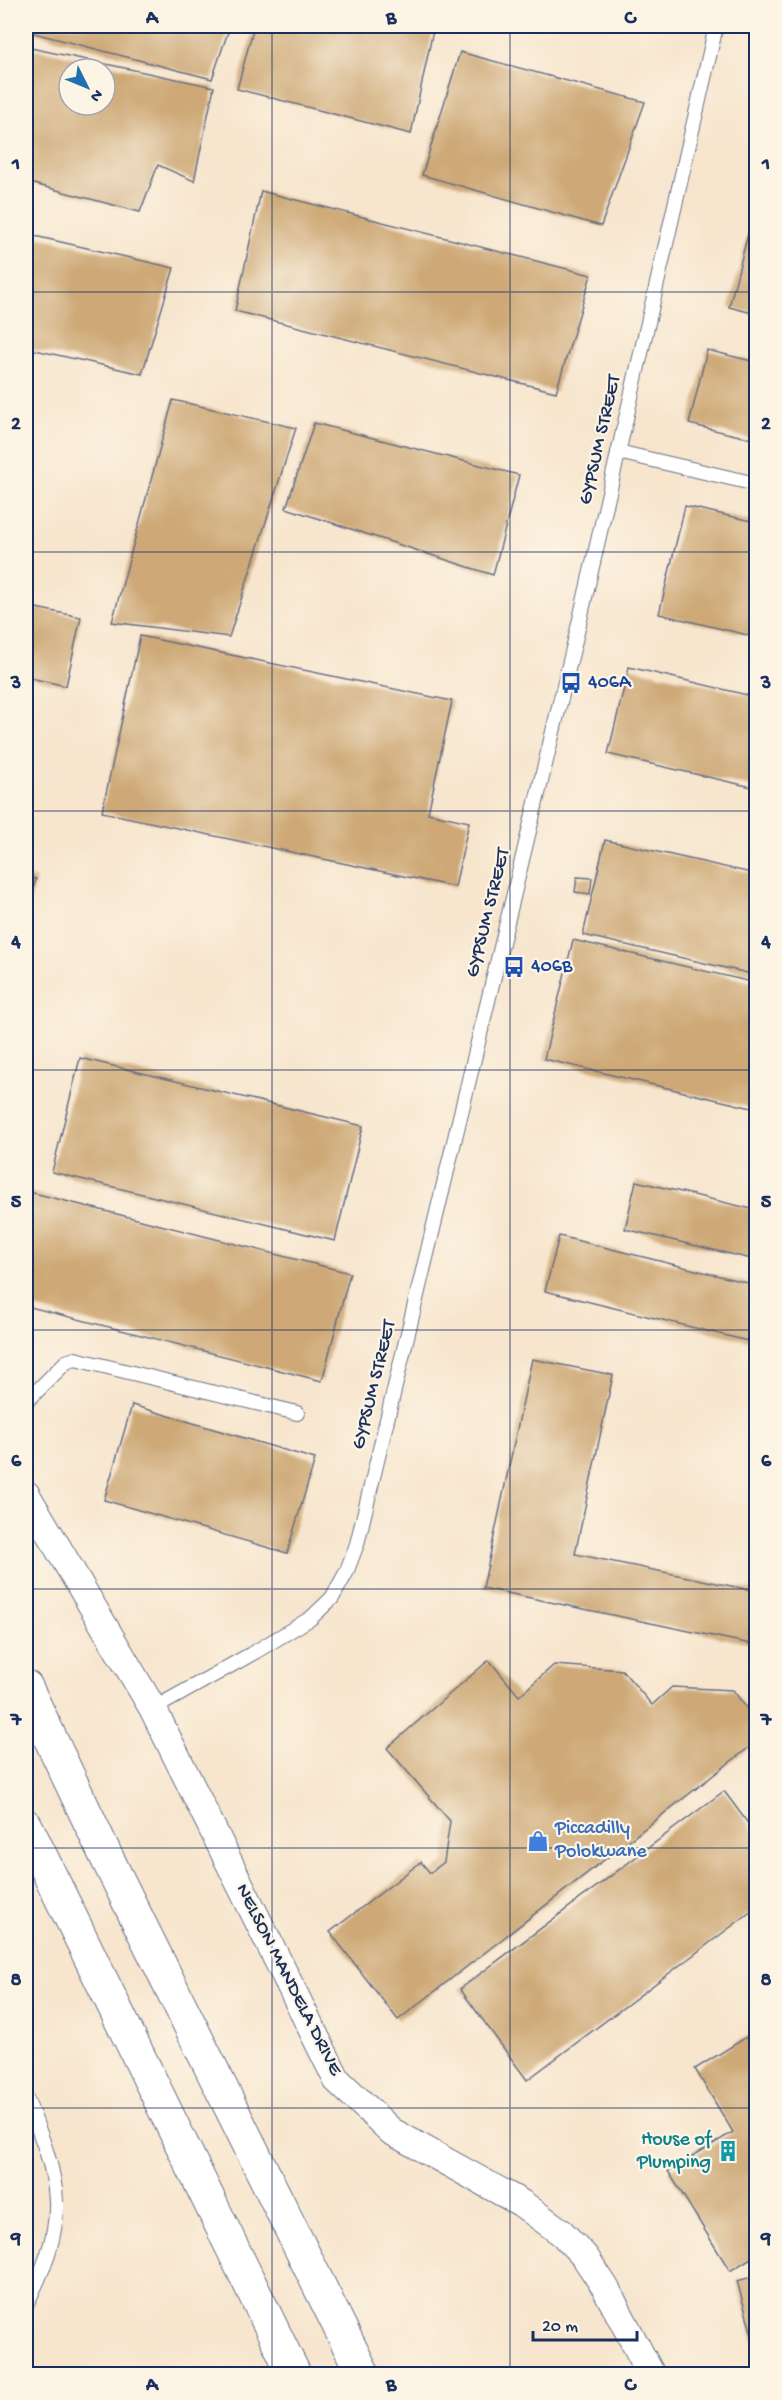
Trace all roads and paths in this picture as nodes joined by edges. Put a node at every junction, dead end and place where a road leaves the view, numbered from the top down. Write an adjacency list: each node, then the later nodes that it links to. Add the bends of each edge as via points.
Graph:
1 (716, 26): 2 (lane, GYPSUM STREET)
2 (618, 452): 3 (lane); 8 (lane, GYPSUM STREET, via 350,1564 332,1598 311,1618)
3 (756, 484)
4 (26, 1402): 5 (lane, via 66,1362 75,1359)
5 (297, 1413)
6 (26, 1494): 8 (street, NELSON MANDELA DRIVE)
7 (26, 1687): 13 (main road)
8 (153, 1709): 14 (street, NELSON MANDELA DRIVE, via 336,2080 391,2132 521,2203 562,2233 585,2257 605,2287)
9 (26, 1826): 12 (main road)
10 (26, 2098): 11 (lane, via 47,2151 57,2208 50,2250)
11 (26, 2305)
12 (294, 2374)
13 (363, 2374)
14 (651, 2374)

